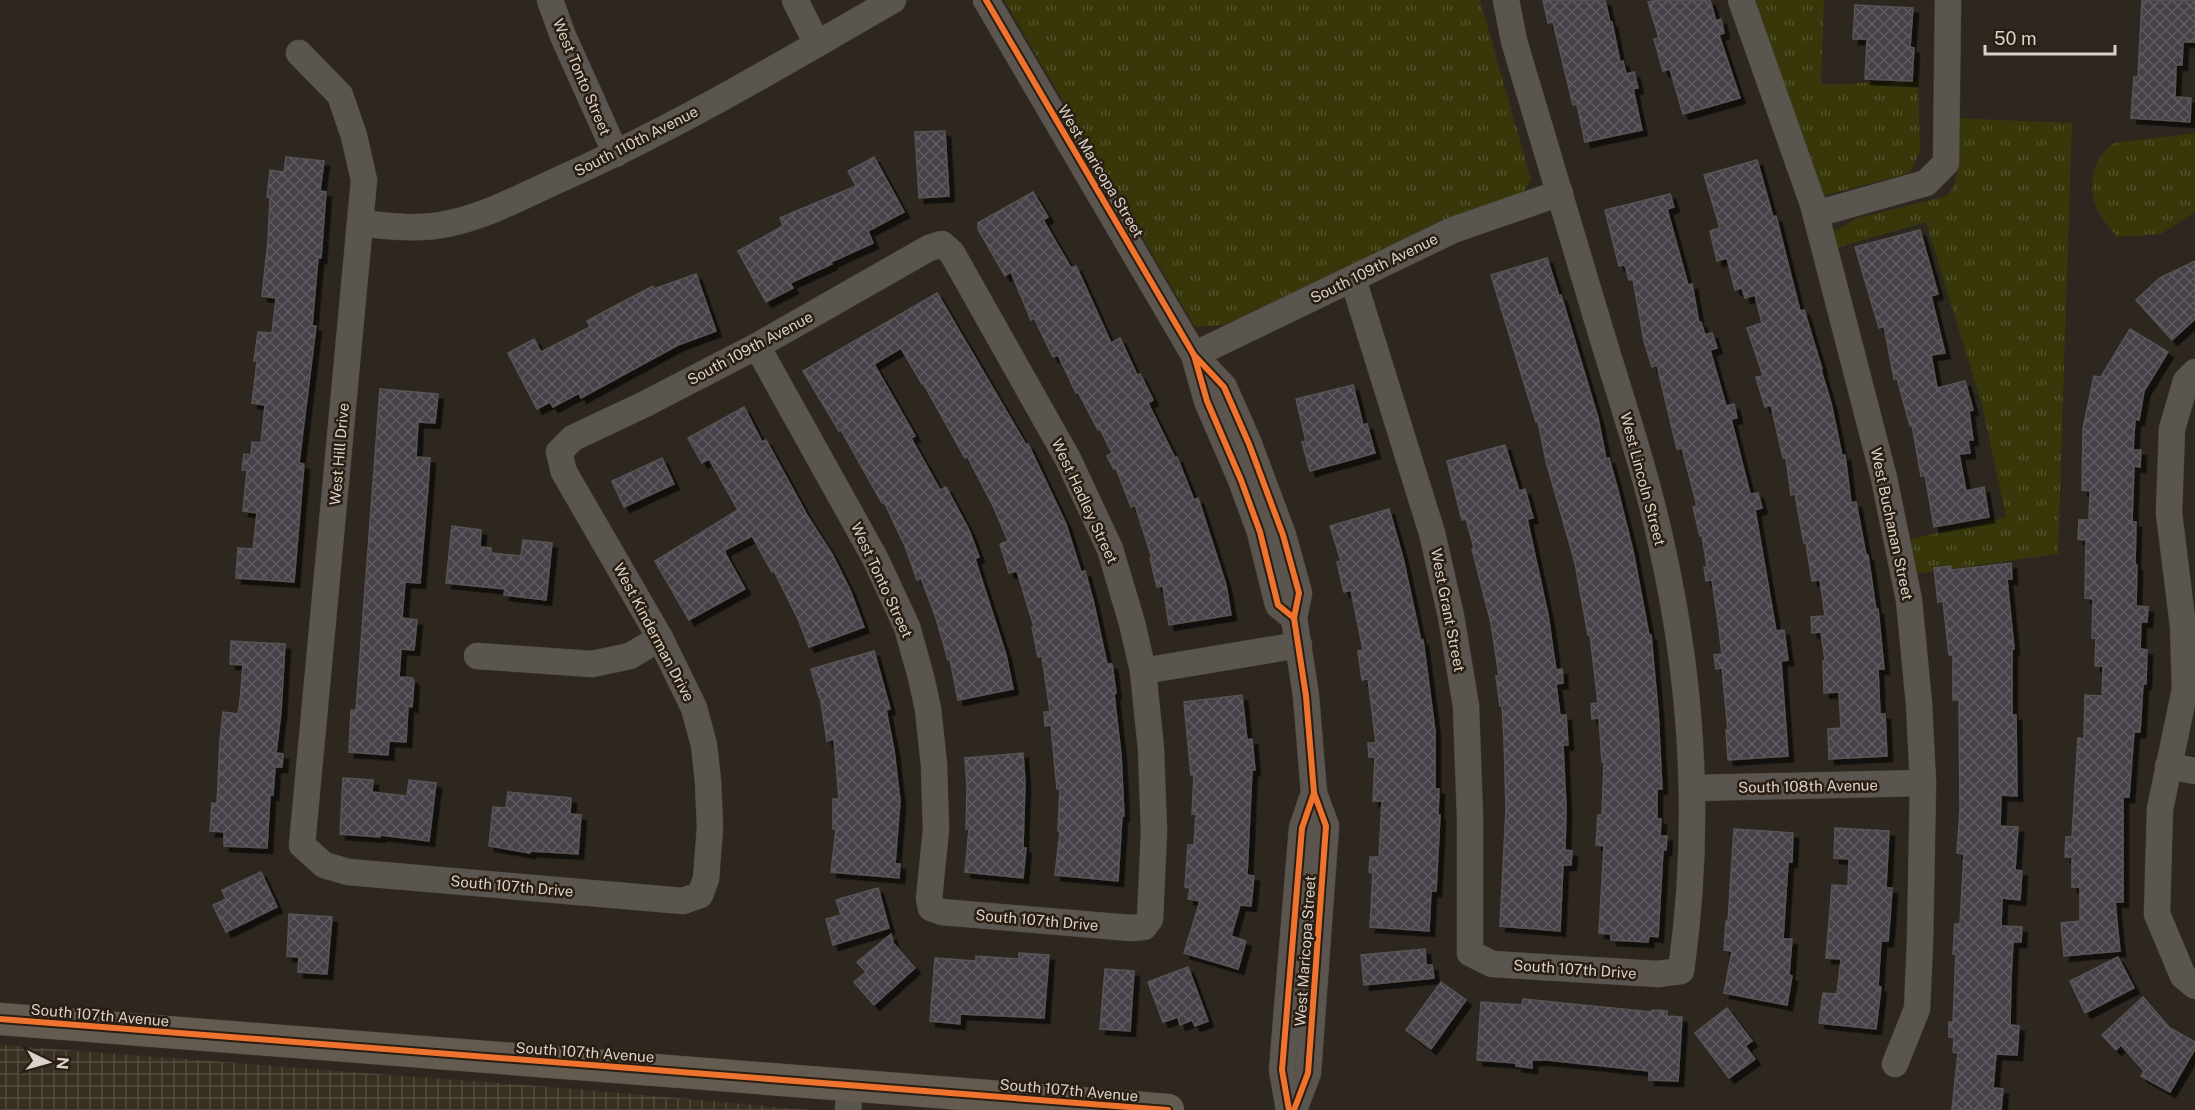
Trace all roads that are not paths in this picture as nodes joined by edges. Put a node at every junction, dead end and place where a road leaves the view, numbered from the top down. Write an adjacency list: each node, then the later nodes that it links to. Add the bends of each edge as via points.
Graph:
1 (550, 0): 10 (street, West Tonto Street)
2 (795, 0): 8 (street)
3 (893, 0): 8 (street, South 110th Avenue)
4 (986, 0): 17 (street, West Maricopa Street)
5 (1506, 0): 11 (street, West Lincoln Street, via 1514,41)
6 (1741, 0): 12 (street, West Buchanan Street)
7 (1948, 0): 12 (street, via 1946,163 1926,183)
8 (817, 44): 10 (street, South 110th Avenue)
9 (299, 53): 13 (street, West Hill Drive, via 340,95 364,180)
10 (616, 154): 13 (street, South 110th Avenue, via 487,212 451,224 404,228)
11 (1560, 193): 15 (street, South 109th Avenue, via 1454,230); 28 (street, West Lincoln Street, via 1662,547 1681,656)
12 (1816, 214): 27 (street, West Buchanan Street, via 1884,478 1909,600 1920,704)
13 (361, 223): 30 (street, West Hill Drive, via 302,845)
14 (942, 244): 16 (street, South 109th Avenue); 24 (street, West Hadley Street, via 952,253 1073,469 1110,549)
15 (1353, 279): 17 (street, South 109th Avenue); 34 (street, West Grant Street, via 1432,533 1451,616 1466,706)
16 (757, 346): 19 (street, South 109th Avenue, via 573,438); 32 (street, West Tonto Street, via 874,558 907,627 928,709 934,765 936,829)
17 (1194, 355): 22 (street, West Maricopa Street, via 1207,401 1260,532 1278,605 1294,618)
18 (2191, 376): 20 (street, via 2172,429 2169,513)
19 (559, 453): 21 (street, West Kinderman Drive, via 564,472)
20 (2185, 574): 25 (street, via 2185,689)
21 (660, 638): 23 (street, via 630,656 592,664); 31 (street, West Kinderman Drive, via 694,708 704,745 710,827 706,879)
22 (1299, 645): 24 (street); 29 (street, West Maricopa Street)
23 (477, 656)
24 (1143, 671): 33 (street, West Hadley Street, via 1154,831 1150,919)
25 (2168, 765): 26 (street); 36 (street, via 2160,809 2157,914)
26 (2195, 771)
27 (1923, 783): 28 (street, South 108th Avenue); 38 (street, West Buchanan Street, via 1917,1010)
28 (1693, 788): 35 (street, West Lincoln Street, via 1688,927)
29 (1314, 793): 41 (street, West Maricopa Street, via 1302,828 1282,1070); 42 (street, West Maricopa Street, via 1326,826 1308,1073)
30 (324, 865): 31 (street, South 107th Drive, via 348,872 683,901)
31 (700, 895)
32 (931, 908): 33 (street, South 107th Drive, via 942,912)
33 (1144, 927)
34 (1470, 953): 35 (street, South 107th Drive, via 1492,964 1658,974)
35 (1681, 971)
36 (2189, 981)
37 (0, 1018): 39 (main road, South 107th Avenue)
38 (1895, 1064)
39 (849, 1097): 40 (main road, South 107th Avenue)
40 (1168, 1110)
41 (1289, 1110)
42 (1294, 1110)

